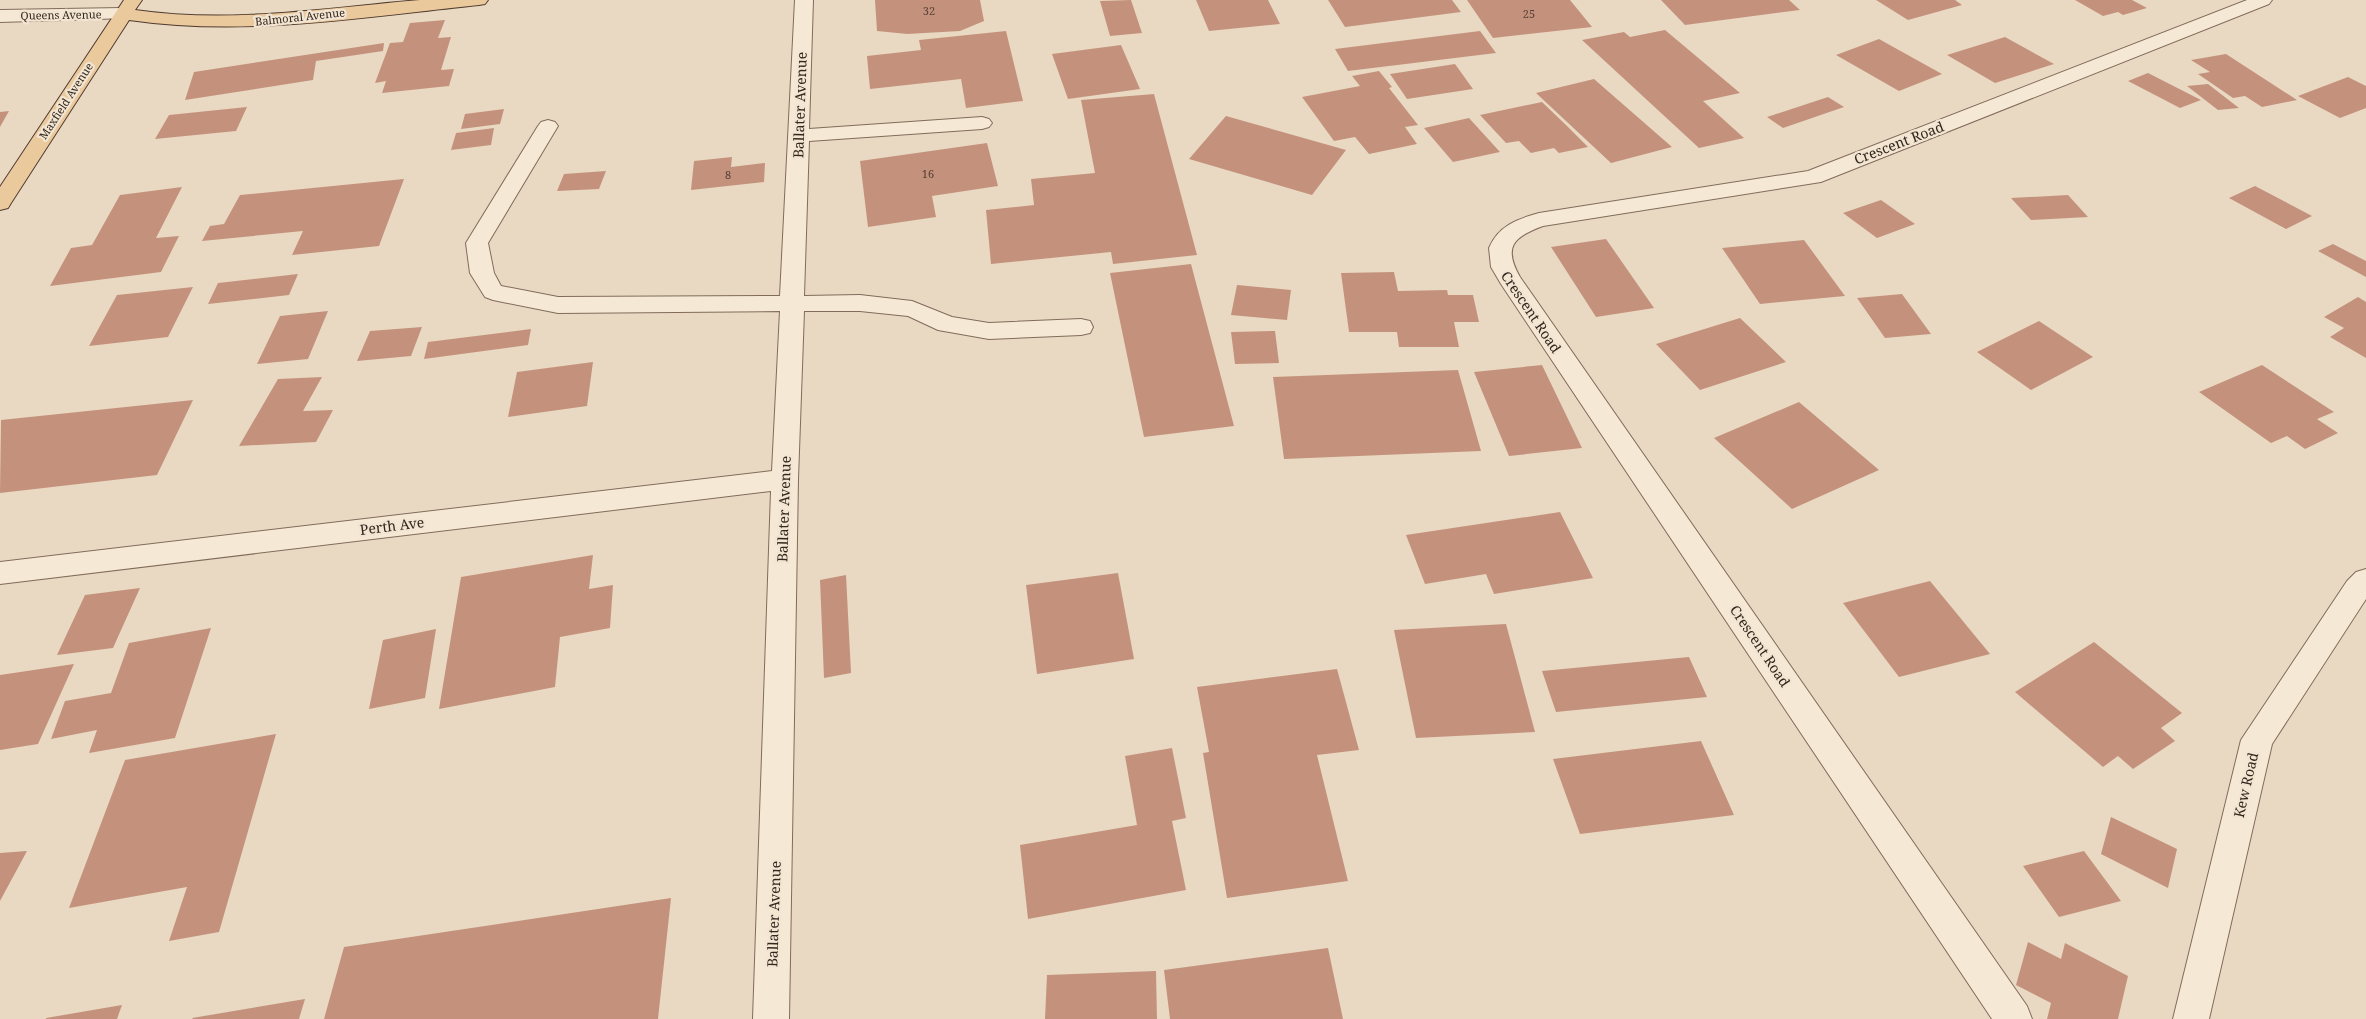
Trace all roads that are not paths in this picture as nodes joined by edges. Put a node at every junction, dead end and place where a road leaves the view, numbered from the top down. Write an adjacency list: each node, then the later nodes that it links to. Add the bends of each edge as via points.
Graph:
1 (479, 0): 4 (main road, Balmoral Avenue, via 249,22 164,20)
2 (804, 0): 8 (street, Ballater Avenue)
3 (2263, 0): 16 (street, Crescent Road, via 1813,177 1539,220 1520,226 1505,236 1499,249 1500,264 1509,280)
4 (127, 7): 5 (street, Queens Avenue); 9 (main road, Maxfield Avenue)
5 (0, 16)
6 (982, 123): 8 (street)
7 (548, 126): 10 (street, via 477,243 482,273 493,292 558,305)
8 (799, 136): 10 (street, Ballater Avenue)
9 (0, 203)
10 (791, 305): 11 (street, via 860,303 912,309 947,324 989,331); 12 (street, Ballater Avenue)
11 (1081, 327)
12 (785, 479): 13 (street, Perth Ave); 15 (street, Ballater Avenue)
13 (0, 573)
14 (2366, 580): 17 (street, Kew Road, via 2356,590 2257,740)
15 (771, 1019)
16 (2014, 1019)
17 (2191, 1019)

